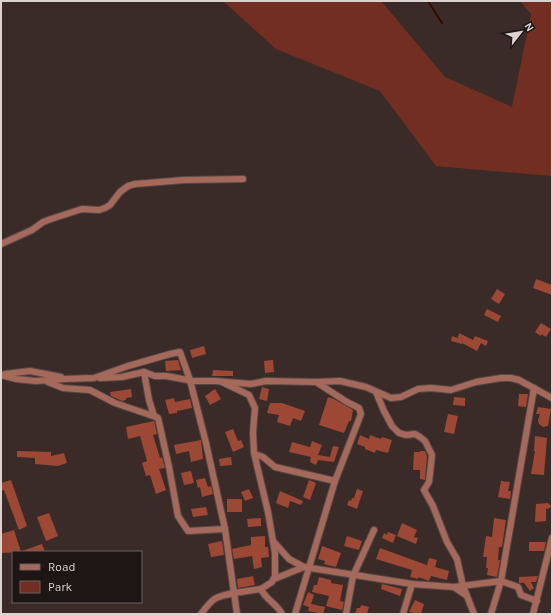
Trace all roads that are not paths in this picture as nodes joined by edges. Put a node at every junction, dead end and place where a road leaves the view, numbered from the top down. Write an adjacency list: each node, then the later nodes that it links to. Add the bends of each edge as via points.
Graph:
1 (243, 179): 2 (street, via 135,184 120,192 105,208 82,209 51,219)
2 (1, 244)
3 (144, 372): 5 (street, via 122,377); 6 (street, via 155,376); 13 (street, via 149,400 154,416)
4 (69, 378): 5 (street); 7 (street); 7 (street, via 30,371 1,375 29,381)
5 (94, 378): 6 (street, via 178,352 182,354)
6 (190, 380): 8 (street); 16 (street)
7 (46, 381): 13 (street, via 63,388 90,390 115,403)
8 (222, 382): 9 (street); 14 (street, via 249,395 254,403)
9 (316, 382): 11 (street, via 340,381); 15 (street, via 359,408 361,414)
10 (534, 388): 11 (street, via 519,380 506,378 476,382 451,390 418,389 397,398); 12 (street); 24 (street)
11 (376, 392): 26 (street, via 392,426 399,433 415,434 420,437 432,455 429,482 424,490 457,559)
12 (552, 398)
13 (158, 418): 16 (street, via 178,516 185,528 188,531)
14 (255, 454): 15 (street, via 264,457 275,467); 19 (street)
15 (336, 481): 21 (street)
16 (225, 529): 29 (street)
17 (374, 530): 22 (street)
18 (552, 538): 20 (street)
19 (272, 541): 21 (street, via 289,560); 23 (street, via 275,553)
20 (549, 563): 31 (street)
21 (306, 568): 22 (street); 23 (street); 35 (street)
22 (353, 576): 25 (street); 36 (street)
23 (274, 579): 28 (street)
24 (501, 581): 26 (street); 31 (street, via 518,587 521,594); 39 (street)
25 (412, 584): 27 (street); 37 (street)
26 (463, 586): 27 (street); 30 (street)
27 (454, 587): 30 (street)
28 (261, 590): 29 (street); 34 (street)
29 (234, 593): 32 (street, via 212,600); 33 (street)
30 (467, 596): 38 (street)
31 (537, 601): 40 (street)
32 (201, 614)
33 (237, 614)
34 (282, 614)
35 (295, 614)
36 (346, 614)
37 (402, 614)
38 (474, 614)
39 (491, 614)
40 (533, 614)

